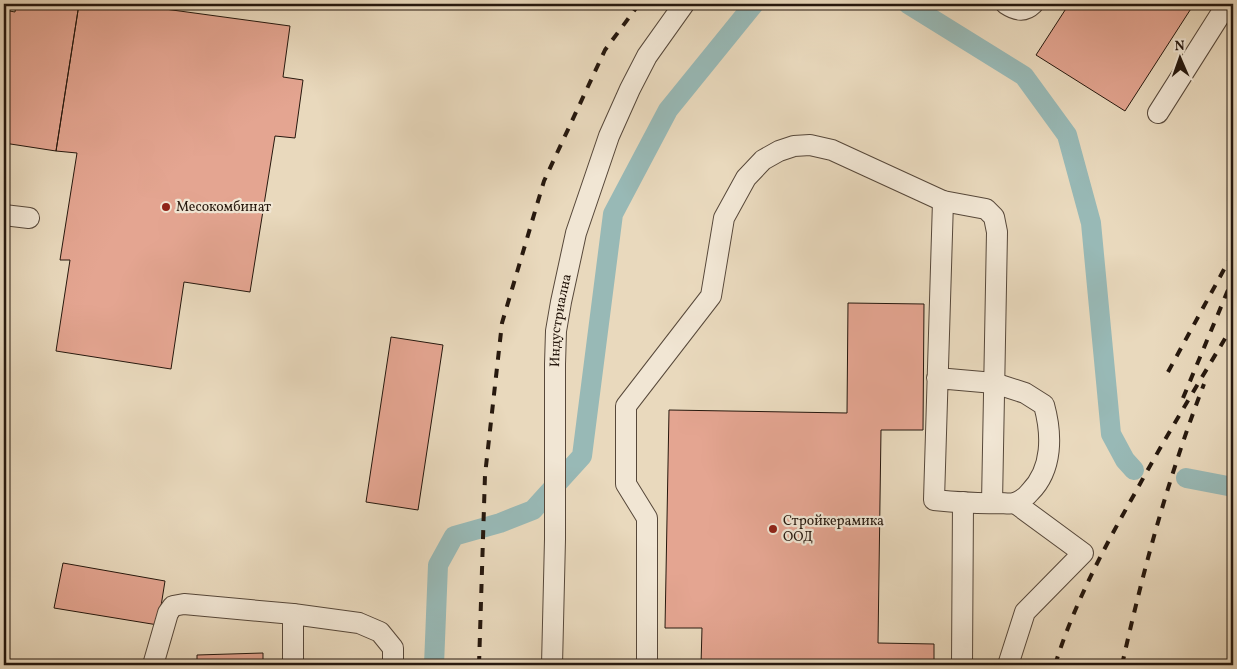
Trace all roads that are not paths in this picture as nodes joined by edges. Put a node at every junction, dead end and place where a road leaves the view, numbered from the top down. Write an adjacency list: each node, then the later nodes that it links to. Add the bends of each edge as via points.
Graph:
1 (684, 4): 18 (street, Индустриална, via 647,56 609,136 576,233 561,302 555,364)
2 (1006, 4): 3 (street, via 1024,10)
3 (1033, 4)
4 (1228, 4): 5 (street)
5 (1158, 113)
6 (943, 201): 9 (street); 10 (street, via 986,209 994,216 997,232); 19 (street, via 832,150 810,145 779,151 763,160 746,178 724,218 712,296 626,406 626,484 647,518)
7 (4, 215): 8 (street)
8 (28, 218)
9 (937, 378): 10 (street); 11 (street, via 934,500)
10 (994, 383): 12 (street, via 1025,392 1044,405 1048,422 1049,446 1045,469 1039,483); 13 (street)
11 (963, 502): 13 (street); 20 (street)
12 (1015, 503): 13 (street); 21 (street, via 1083,553 1025,612)
13 (992, 504)
14 (293, 614): 15 (street, via 184,604 173,606); 16 (street); 17 (street, via 359,623 380,632 393,648)
15 (153, 665)
16 (293, 665)
17 (393, 665)
18 (552, 665)
19 (647, 665)
20 (962, 665)
21 (1008, 665)

